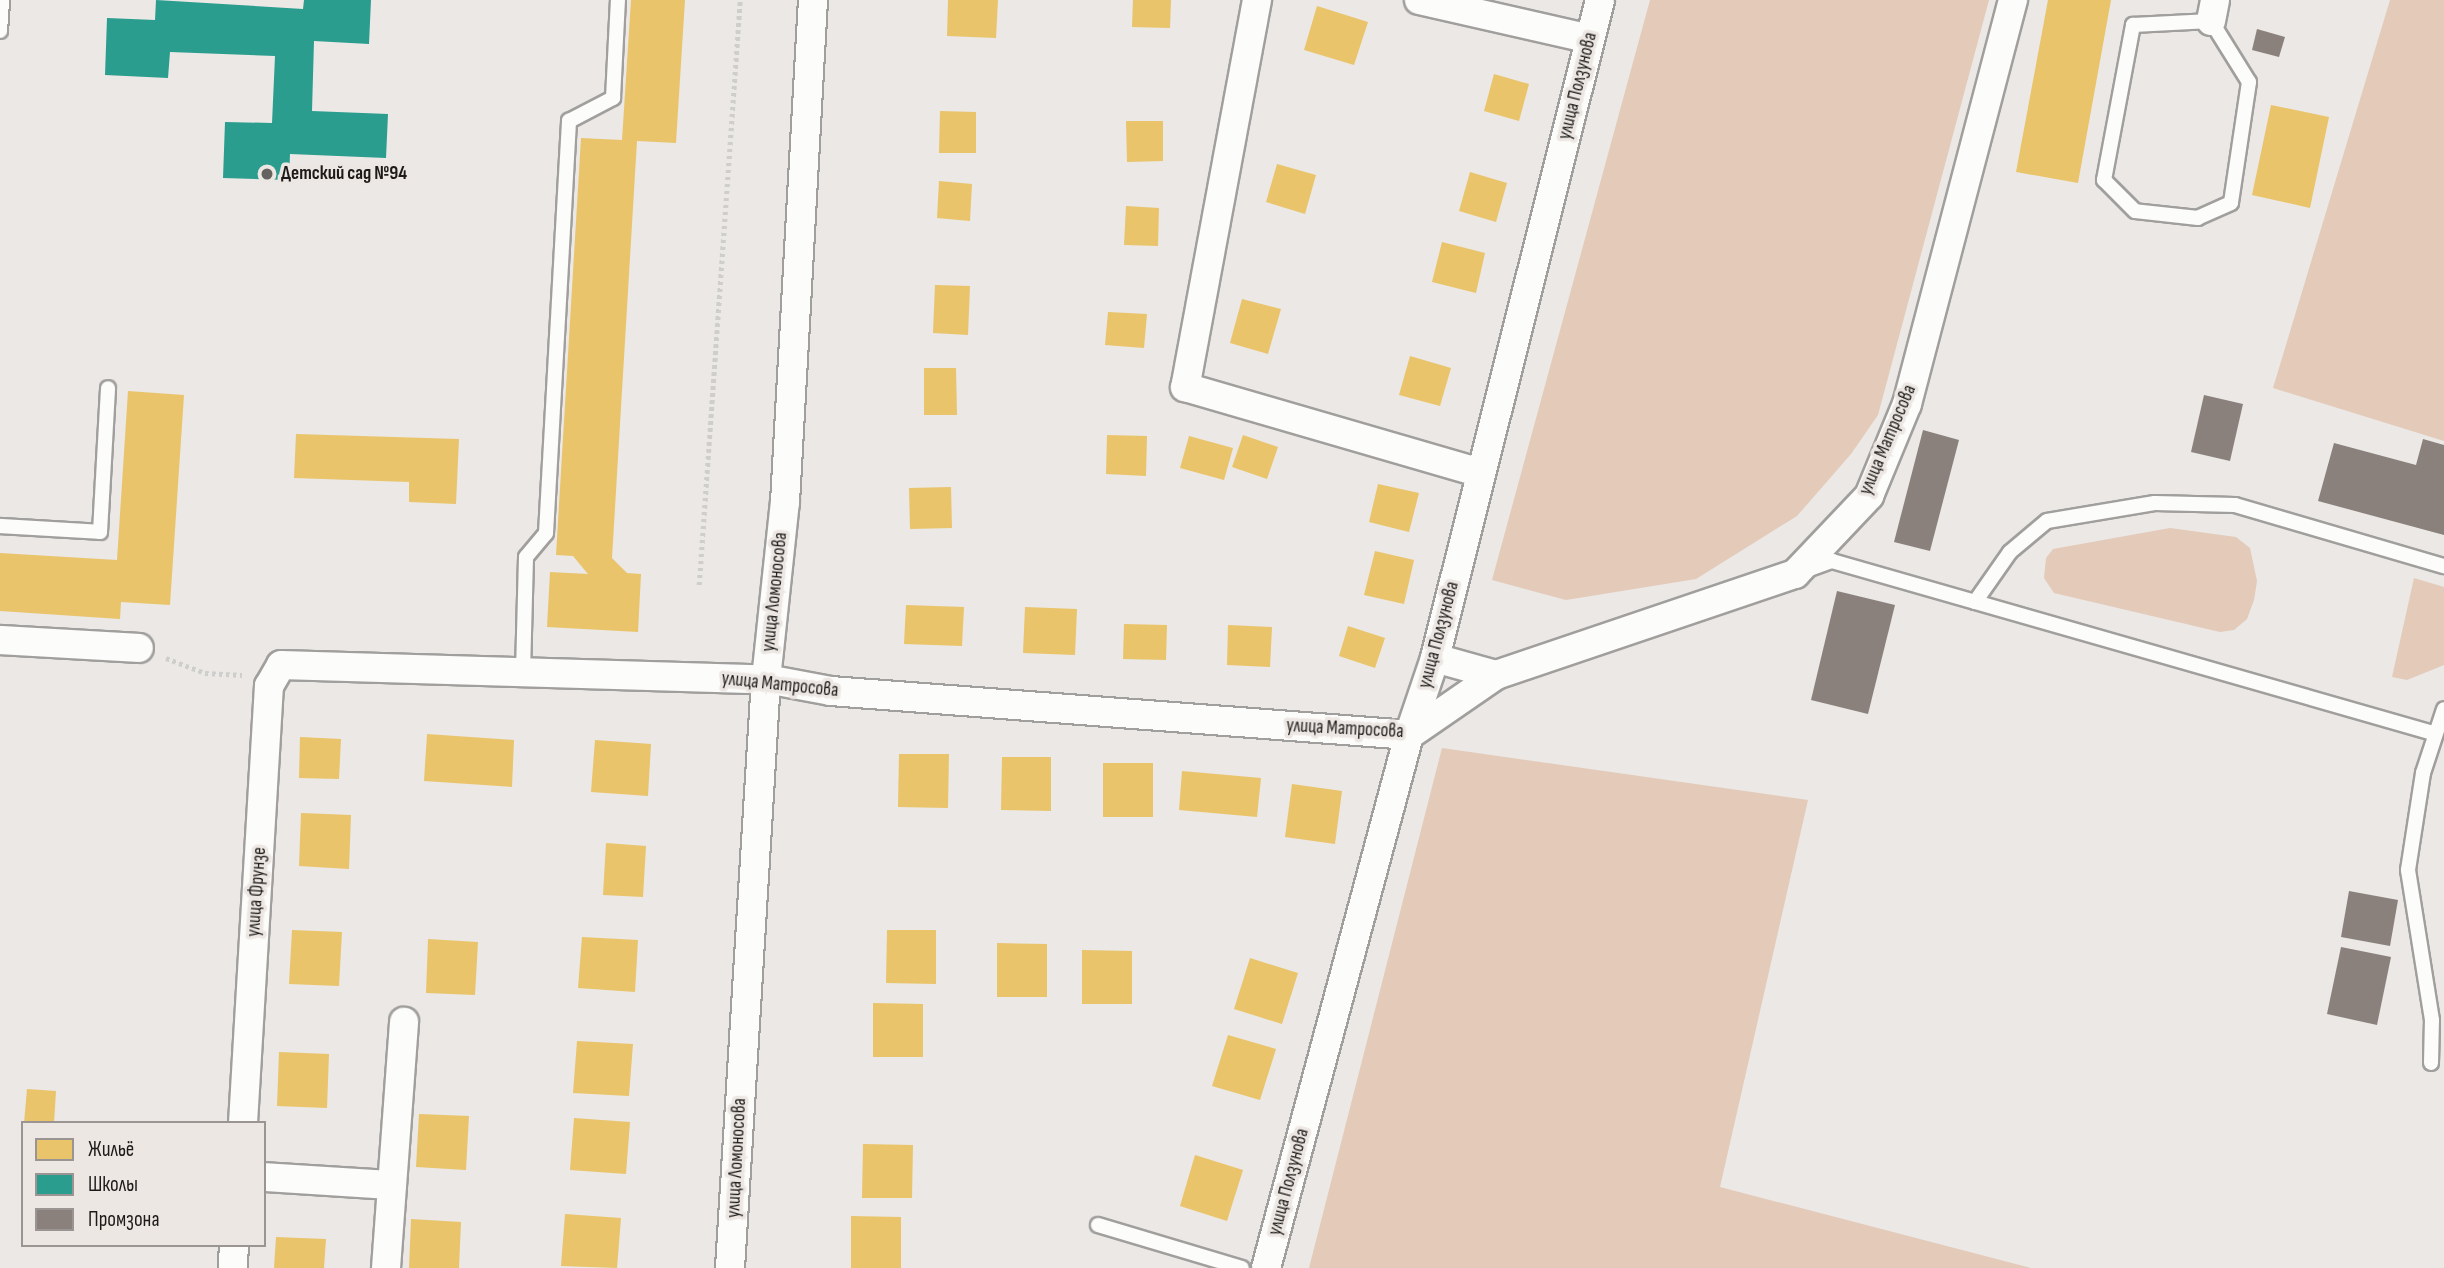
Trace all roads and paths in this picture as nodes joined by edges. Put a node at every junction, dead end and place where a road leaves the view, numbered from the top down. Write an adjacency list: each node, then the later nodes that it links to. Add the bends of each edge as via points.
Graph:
1 (2, 0): 10 (lane)
2 (618, 0): 23 (lane, via 613,98 569,121 546,533 526,557)
3 (740, 0): 17 (path)
4 (813, 0): 25 (street, улица Ломоносова, via 785,502)
5 (1257, 0): 13 (street, via 1185,387)
6 (1419, 0): 11 (street)
7 (1600, 0): 11 (street, улица Ползунова)
8 (2013, 0): 16 (street, улица Матросова, via 1907,404 1869,496)
9 (2213, 10): 9 (lane, via 2133,25 2104,180 2135,211 2198,218 2231,203 2249,82)
10 (0, 31)
11 (1590, 38): 13 (street, улица Ползунова)
12 (108, 388): 14 (lane, via 100,532)
13 (1481, 473): 21 (street, улица Ползунова)
14 (0, 526)
15 (2444, 566): 18 (lane, via 2235,505 2155,503 2047,521 2010,552)
16 (1795, 574): 18 (lane, via 1832,561); 24 (street, улица Матросова)
17 (699, 585)
18 (1975, 602): 27 (lane)
19 (0, 640): 20 (street)
20 (139, 648): 22 (path, via 205,673)
21 (1435, 658): 24 (street); 28 (street, улица Ползунова)
22 (277, 671): 23 (street, улица Матросова); 31 (street, улица Фрунзе)
23 (523, 672): 25 (street, улица Матросова)
24 (1496, 675): 28 (street, улица Матросова)
25 (766, 679): 28 (street, улица Матросова, via 831,691); 38 (street, улица Ломоносова)
26 (2444, 709): 27 (lane)
27 (2433, 733): 30 (lane, via 2408,870 2432,1020)
28 (1409, 735): 40 (street, улица Ползунова)
29 (404, 1022): 33 (street)
30 (2431, 1063)
31 (243, 1121)
32 (266, 1177): 33 (lane)
33 (392, 1185): 37 (street)
34 (1098, 1225): 39 (lane)
35 (234, 1247): 36 (street)
36 (233, 1268)
37 (386, 1268)
38 (730, 1268)
39 (1242, 1268)
40 (1266, 1268)

